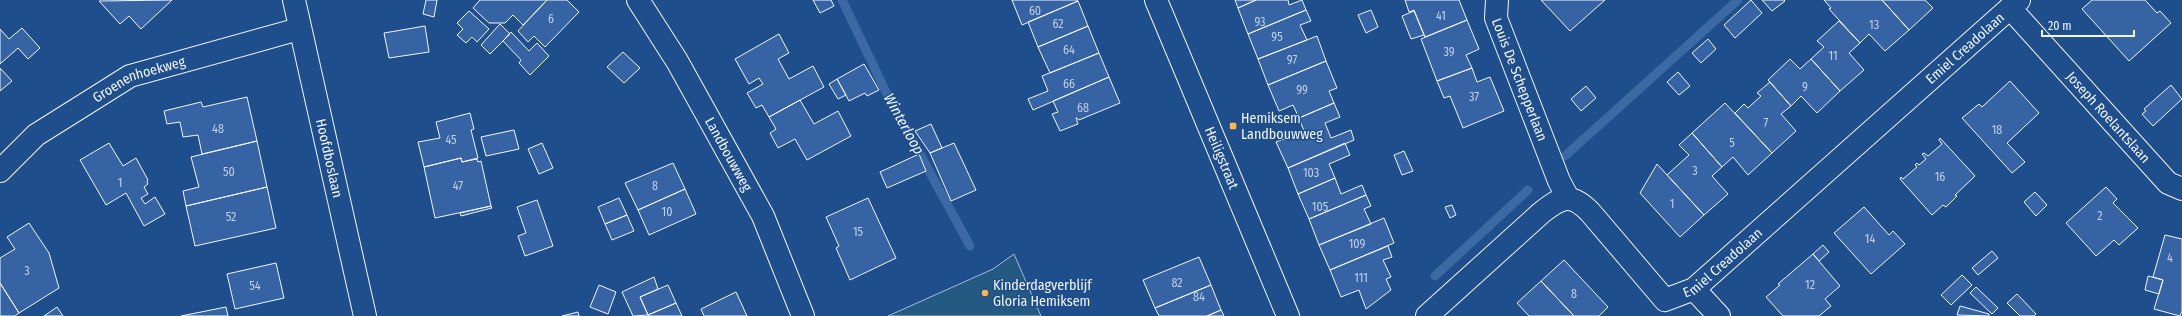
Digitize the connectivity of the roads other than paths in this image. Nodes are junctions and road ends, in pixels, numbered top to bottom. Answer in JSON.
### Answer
{"nodes":[{"id":1,"x":294,"y":0,"type":"edge"},
{"id":2,"x":638,"y":0,"type":"edge"},
{"id":3,"x":1156,"y":0,"type":"edge"},
{"id":4,"x":1497,"y":0,"type":"edge"},
{"id":5,"x":2014,"y":4,"type":"edge"},
{"id":6,"x":299,"y":29,"type":"junction"},
{"id":7,"x":0,"y":171,"type":"edge"},
{"id":8,"x":1564,"y":189,"type":"junction"},
{"id":9,"x":2182,"y":189,"type":"edge"},
{"id":10,"x":1694,"y":289,"type":"junction"},
{"id":11,"x":365,"y":316,"type":"edge"},
{"id":12,"x":803,"y":316,"type":"edge"},
{"id":13,"x":1288,"y":316,"type":"edge"},
{"id":14,"x":1427,"y":316,"type":"edge"},
{"id":15,"x":1719,"y":316,"type":"edge"}],
"edges":[{"from":1,"to":6,"type":"street","name":"Hoofdboslaan"},
{"from":2,"to":12,"type":"street","name":"Landbouwweg"},
{"from":3,"to":13,"type":"street","name":"Heiligstraat"},
{"from":4,"to":8,"type":"street","name":"Louis De Schepperlaan"},
{"from":5,"to":9,"type":"street","name":"Joseph Roelantslaan"},
{"from":5,"to":10,"type":"street","name":"Emiel Creadolaan"},
{"from":6,"to":7,"type":"street","name":"Groenenhoekweg"},
{"from":6,"to":11,"type":"street","name":"Hoofdboslaan"},
{"from":8,"to":10,"type":"street","name":"Emiel Creadolaan"},
{"from":8,"to":14,"type":"street"},
{"from":10,"to":15,"type":"street"}]}
